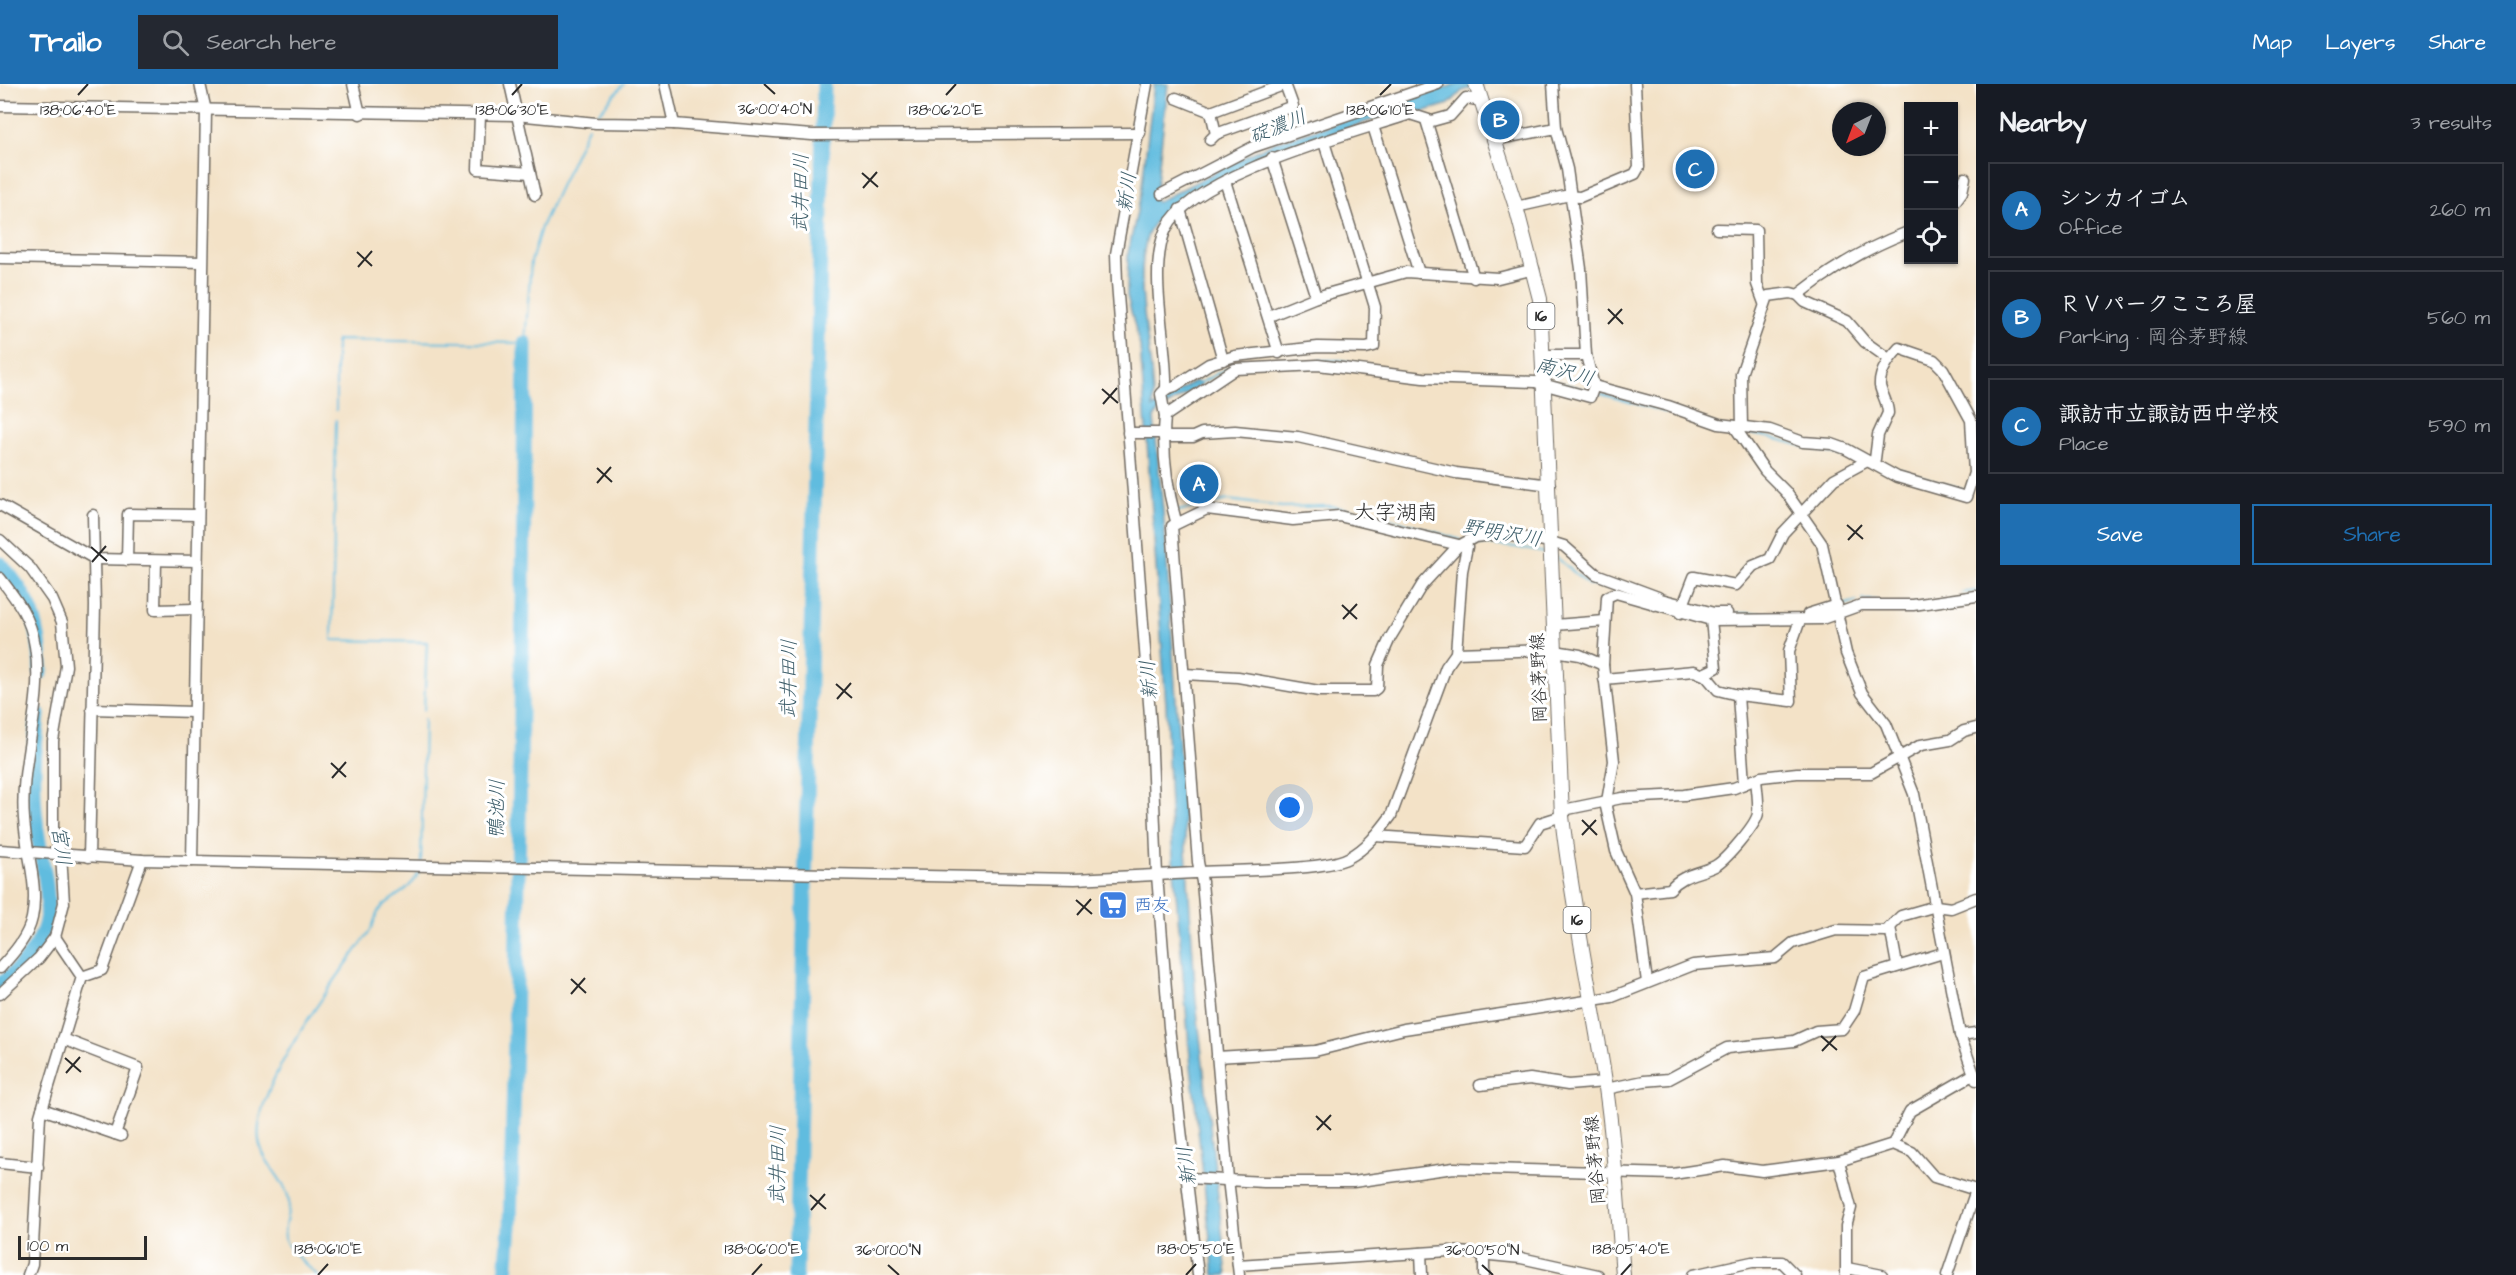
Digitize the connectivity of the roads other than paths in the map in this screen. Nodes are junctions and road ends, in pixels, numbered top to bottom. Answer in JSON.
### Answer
{"nodes":[{"id":1,"x":200,"y":84,"type":"edge"},
{"id":2,"x":353,"y":84,"type":"edge"},
{"id":3,"x":510,"y":84,"type":"edge"},
{"id":4,"x":664,"y":84,"type":"edge"},
{"id":5,"x":1148,"y":84,"type":"edge"},
{"id":6,"x":1285,"y":84,"type":"edge"},
{"id":7,"x":1438,"y":84,"type":"edge"},
{"id":8,"x":1553,"y":84,"type":"edge"},
{"id":9,"x":1635,"y":84,"type":"edge"},
{"id":10,"x":1478,"y":92,"type":"edge"},
{"id":11,"x":1176,"y":98,"type":"dead end"},
{"id":12,"x":0,"y":106,"type":"edge"},
{"id":13,"x":206,"y":111,"type":"junction"},
{"id":14,"x":1211,"y":112,"type":"junction"},
{"id":15,"x":360,"y":114,"type":"junction"},
{"id":16,"x":480,"y":115,"type":"junction"},
{"id":17,"x":516,"y":115,"type":"junction"},
{"id":18,"x":1426,"y":120,"type":"junction"},
{"id":19,"x":674,"y":124,"type":"junction"},
{"id":20,"x":1374,"y":126,"type":"junction"},
{"id":21,"x":1556,"y":128,"type":"junction"},
{"id":22,"x":1140,"y":133,"type":"junction"},
{"id":23,"x":1494,"y":140,"type":"junction"},
{"id":24,"x":1324,"y":142,"type":"junction"},
{"id":25,"x":1272,"y":158,"type":"junction"},
{"id":26,"x":530,"y":173,"type":"junction"},
{"id":27,"x":1965,"y":178,"type":"dead end"},
{"id":28,"x":1225,"y":181,"type":"junction"},
{"id":29,"x":1162,"y":194,"type":"dead end"},
{"id":30,"x":535,"y":195,"type":"dead end"},
{"id":31,"x":1572,"y":196,"type":"junction"},
{"id":32,"x":1958,"y":197,"type":"edge"},
{"id":33,"x":1516,"y":207,"type":"junction"},
{"id":34,"x":1180,"y":209,"type":"junction"},
{"id":35,"x":1717,"y":229,"type":"dead end"},
{"id":36,"x":1904,"y":234,"type":"edge"},
{"id":37,"x":0,"y":258,"type":"edge"},
{"id":38,"x":201,"y":262,"type":"junction"},
{"id":39,"x":1534,"y":269,"type":"junction"},
{"id":40,"x":1419,"y":273,"type":"junction"},
{"id":41,"x":1474,"y":278,"type":"junction"},
{"id":42,"x":1367,"y":282,"type":"junction"},
{"id":43,"x":1798,"y":295,"type":"junction"},
{"id":44,"x":1316,"y":297,"type":"junction"},
{"id":45,"x":1764,"y":303,"type":"junction"},
{"id":46,"x":1269,"y":316,"type":"junction"},
{"id":47,"x":1280,"y":353,"type":"junction"},
{"id":48,"x":1544,"y":355,"type":"junction"},
{"id":49,"x":1586,"y":355,"type":"junction"},
{"id":50,"x":1889,"y":359,"type":"junction"},
{"id":51,"x":1223,"y":360,"type":"junction"},
{"id":52,"x":1545,"y":384,"type":"junction"},
{"id":53,"x":1594,"y":386,"type":"junction"},
{"id":54,"x":1166,"y":389,"type":"junction"},
{"id":55,"x":1165,"y":416,"type":"junction"},
{"id":56,"x":1738,"y":427,"type":"junction"},
{"id":57,"x":1132,"y":433,"type":"junction"},
{"id":58,"x":1161,"y":433,"type":"junction"},
{"id":59,"x":1869,"y":462,"type":"junction"},
{"id":60,"x":1550,"y":485,"type":"junction"},
{"id":61,"x":1971,"y":499,"type":"edge"},
{"id":62,"x":0,"y":505,"type":"edge"},
{"id":63,"x":93,"y":515,"type":"dead end"},
{"id":64,"x":197,"y":515,"type":"junction"},
{"id":65,"x":1802,"y":515,"type":"junction"},
{"id":66,"x":1176,"y":521,"type":"junction"},
{"id":67,"x":0,"y":540,"type":"edge"},
{"id":68,"x":1457,"y":547,"type":"junction"},
{"id":69,"x":1552,"y":552,"type":"junction"},
{"id":70,"x":95,"y":559,"type":"junction"},
{"id":71,"x":127,"y":560,"type":"junction"},
{"id":72,"x":156,"y":561,"type":"junction"},
{"id":73,"x":197,"y":561,"type":"junction"},
{"id":74,"x":0,"y":578,"type":"edge"},
{"id":75,"x":1976,"y":596,"type":"edge"},
{"id":76,"x":1655,"y":602,"type":"junction"},
{"id":77,"x":1682,"y":608,"type":"junction"},
{"id":78,"x":196,"y":609,"type":"junction"},
{"id":79,"x":1837,"y":610,"type":"junction"},
{"id":80,"x":1711,"y":620,"type":"junction"},
{"id":81,"x":1800,"y":620,"type":"junction"},
{"id":82,"x":1605,"y":621,"type":"junction"},
{"id":83,"x":1555,"y":625,"type":"junction"},
{"id":84,"x":1556,"y":652,"type":"junction"},
{"id":85,"x":1456,"y":653,"type":"junction"},
{"id":86,"x":1603,"y":665,"type":"junction"},
{"id":87,"x":1184,"y":674,"type":"junction"},
{"id":88,"x":1703,"y":674,"type":"junction"},
{"id":89,"x":1604,"y":679,"type":"junction"},
{"id":90,"x":1738,"y":695,"type":"junction"},
{"id":91,"x":92,"y":709,"type":"junction"},
{"id":92,"x":193,"y":712,"type":"junction"},
{"id":93,"x":1976,"y":728,"type":"edge"},
{"id":94,"x":1899,"y":755,"type":"junction"},
{"id":95,"x":1756,"y":780,"type":"junction"},
{"id":96,"x":1743,"y":784,"type":"junction"},
{"id":97,"x":1608,"y":801,"type":"junction"},
{"id":98,"x":1562,"y":816,"type":"junction"},
{"id":99,"x":1375,"y":836,"type":"junction"},
{"id":100,"x":0,"y":850,"type":"edge"},
{"id":101,"x":30,"y":852,"type":"junction"},
{"id":102,"x":61,"y":854,"type":"junction"},
{"id":103,"x":89,"y":857,"type":"junction"},
{"id":104,"x":142,"y":860,"type":"junction"},
{"id":105,"x":192,"y":861,"type":"junction"},
{"id":106,"x":1198,"y":872,"type":"junction"},
{"id":107,"x":1162,"y":874,"type":"junction"},
{"id":108,"x":1635,"y":893,"type":"junction"},
{"id":109,"x":1976,"y":898,"type":"edge"},
{"id":110,"x":1936,"y":906,"type":"junction"},
{"id":111,"x":1890,"y":927,"type":"junction"},
{"id":112,"x":55,"y":937,"type":"junction"},
{"id":113,"x":1943,"y":953,"type":"junction"},
{"id":114,"x":1898,"y":965,"type":"junction"},
{"id":115,"x":0,"y":968,"type":"edge"},
{"id":116,"x":82,"y":977,"type":"junction"},
{"id":117,"x":1647,"y":982,"type":"junction"},
{"id":118,"x":0,"y":994,"type":"edge"},
{"id":119,"x":1591,"y":1000,"type":"junction"},
{"id":120,"x":1976,"y":1034,"type":"edge"},
{"id":121,"x":1960,"y":1035,"type":"junction"},
{"id":122,"x":63,"y":1039,"type":"junction"},
{"id":123,"x":1217,"y":1057,"type":"junction"},
{"id":124,"x":1975,"y":1077,"type":"edge"},
{"id":125,"x":1480,"y":1085,"type":"dead end"},
{"id":126,"x":1606,"y":1086,"type":"junction"},
{"id":127,"x":42,"y":1109,"type":"junction"},
{"id":128,"x":1893,"y":1144,"type":"junction"},
{"id":129,"x":1839,"y":1161,"type":"junction"},
{"id":130,"x":0,"y":1163,"type":"edge"},
{"id":131,"x":38,"y":1167,"type":"junction"},
{"id":132,"x":1614,"y":1171,"type":"junction"},
{"id":133,"x":1192,"y":1178,"type":"junction"},
{"id":134,"x":1226,"y":1179,"type":"junction"},
{"id":135,"x":1976,"y":1190,"type":"edge"},
{"id":136,"x":1972,"y":1214,"type":"edge"},
{"id":137,"x":1421,"y":1253,"type":"junction"},
{"id":138,"x":1484,"y":1255,"type":"junction"},
{"id":139,"x":1238,"y":1270,"type":"edge"},
{"id":140,"x":1565,"y":1272,"type":"edge"},
{"id":141,"x":1846,"y":1272,"type":"edge"},
{"id":142,"x":28,"y":1275,"type":"edge"},
{"id":143,"x":1198,"y":1275,"type":"edge"},
{"id":144,"x":1422,"y":1275,"type":"edge"},
{"id":145,"x":1484,"y":1275,"type":"edge"},
{"id":146,"x":1598,"y":1275,"type":"edge"},
{"id":147,"x":1623,"y":1275,"type":"edge"},
{"id":148,"x":1692,"y":1275,"type":"edge"},
{"id":149,"x":1795,"y":1275,"type":"edge"},
{"id":150,"x":1882,"y":1275,"type":"edge"},
{"id":151,"x":1947,"y":1275,"type":"edge"}],
"edges":[{"from":1,"to":13,"type":"street"},
{"from":2,"to":15,"type":"street"},
{"from":3,"to":17,"type":"street"},
{"from":4,"to":19,"type":"street"},
{"from":5,"to":22,"type":"street"},
{"from":6,"to":14,"type":"street"},
{"from":6,"to":14,"type":"street"},
{"from":7,"to":29,"type":"street"},
{"from":8,"to":21,"type":"street"},
{"from":9,"to":31,"type":"street"},
{"from":10,"to":18,"type":"street"},
{"from":10,"to":23,"type":"main road","name":"岡谷茅野線","number":"16"},
{"from":11,"to":14,"type":"street"},
{"from":12,"to":13,"type":"street"},
{"from":13,"to":15,"type":"street"},
{"from":13,"to":38,"type":"street"},
{"from":15,"to":16,"type":"street"},
{"from":16,"to":17,"type":"street"},
{"from":16,"to":26,"type":"street"},
{"from":17,"to":19,"type":"street"},
{"from":17,"to":26,"type":"street"},
{"from":18,"to":20,"type":"street"},
{"from":18,"to":41,"type":"street"},
{"from":19,"to":22,"type":"street"},
{"from":20,"to":24,"type":"street"},
{"from":20,"to":40,"type":"street"},
{"from":21,"to":23,"type":"street"},
{"from":21,"to":31,"type":"street"},
{"from":22,"to":57,"type":"street"},
{"from":23,"to":33,"type":"main road","name":"岡谷茅野線","number":"16"},
{"from":24,"to":25,"type":"street"},
{"from":24,"to":42,"type":"street"},
{"from":25,"to":28,"type":"street"},
{"from":25,"to":44,"type":"street"},
{"from":26,"to":30,"type":"street"},
{"from":27,"to":32,"type":"street"},
{"from":28,"to":34,"type":"street"},
{"from":28,"to":46,"type":"street"},
{"from":31,"to":33,"type":"street"},
{"from":31,"to":49,"type":"street"},
{"from":33,"to":39,"type":"main road","name":"岡谷茅野線","number":"16"},
{"from":34,"to":51,"type":"street"},
{"from":34,"to":54,"type":"street"},
{"from":35,"to":45,"type":"street"},
{"from":36,"to":43,"type":"street"},
{"from":37,"to":38,"type":"street"},
{"from":38,"to":64,"type":"street"},
{"from":39,"to":41,"type":"street"},
{"from":39,"to":48,"type":"main road","name":"岡谷茅野線","number":"16"},
{"from":40,"to":41,"type":"street"},
{"from":40,"to":42,"type":"street"},
{"from":42,"to":44,"type":"street"},
{"from":42,"to":47,"type":"street"},
{"from":43,"to":45,"type":"street"},
{"from":43,"to":50,"type":"street"},
{"from":44,"to":46,"type":"street"},
{"from":45,"to":56,"type":"street"},
{"from":46,"to":47,"type":"street"},
{"from":47,"to":51,"type":"street"},
{"from":48,"to":49,"type":"street"},
{"from":48,"to":52,"type":"main road","name":"岡谷茅野線","number":"16"},
{"from":49,"to":53,"type":"street"},
{"from":50,"to":59,"type":"street"},
{"from":50,"to":61,"type":"street"},
{"from":51,"to":54,"type":"street"},
{"from":52,"to":53,"type":"street"},
{"from":52,"to":55,"type":"street"},
{"from":52,"to":60,"type":"main road","name":"岡谷茅野線","number":"16"},
{"from":53,"to":56,"type":"street"},
{"from":54,"to":55,"type":"street"},
{"from":55,"to":58,"type":"street"},
{"from":56,"to":59,"type":"street"},
{"from":56,"to":65,"type":"street"},
{"from":57,"to":58,"type":"street"},
{"from":57,"to":107,"type":"street"},
{"from":58,"to":60,"type":"street"},
{"from":58,"to":66,"type":"street"},
{"from":59,"to":61,"type":"street"},
{"from":59,"to":65,"type":"street"},
{"from":60,"to":69,"type":"main road","name":"岡谷茅野線","number":"16"},
{"from":62,"to":70,"type":"street"},
{"from":63,"to":70,"type":"street"},
{"from":64,"to":71,"type":"street"},
{"from":64,"to":73,"type":"street"},
{"from":65,"to":77,"type":"street"},
{"from":65,"to":79,"type":"street"},
{"from":66,"to":68,"type":"street"},
{"from":66,"to":87,"type":"street"},
{"from":67,"to":102,"type":"street"},
{"from":68,"to":69,"type":"street"},
{"from":68,"to":85,"type":"street"},
{"from":68,"to":87,"type":"street"},
{"from":69,"to":76,"type":"street"},
{"from":69,"to":83,"type":"main road","name":"岡谷茅野線","number":"16"},
{"from":70,"to":71,"type":"street"},
{"from":70,"to":91,"type":"street"},
{"from":71,"to":72,"type":"street"},
{"from":72,"to":73,"type":"street"},
{"from":72,"to":78,"type":"street"},
{"from":73,"to":78,"type":"street"},
{"from":74,"to":101,"type":"street"},
{"from":75,"to":79,"type":"street"},
{"from":76,"to":77,"type":"street"},
{"from":76,"to":82,"type":"street"},
{"from":77,"to":79,"type":"street"},
{"from":77,"to":80,"type":"street"},
{"from":78,"to":92,"type":"street"},
{"from":79,"to":81,"type":"street"},
{"from":79,"to":94,"type":"street"},
{"from":80,"to":81,"type":"street"},
{"from":80,"to":88,"type":"street"},
{"from":81,"to":90,"type":"street"},
{"from":82,"to":83,"type":"street"},
{"from":82,"to":86,"type":"street"},
{"from":83,"to":84,"type":"main road","name":"岡谷茅野線","number":"16"},
{"from":84,"to":85,"type":"street"},
{"from":84,"to":86,"type":"street"},
{"from":84,"to":98,"type":"main road","name":"岡谷茅野線","number":"16"},
{"from":85,"to":99,"type":"street"},
{"from":86,"to":89,"type":"street"},
{"from":87,"to":106,"type":"street"},
{"from":88,"to":89,"type":"street"},
{"from":88,"to":90,"type":"street"},
{"from":89,"to":97,"type":"street"},
{"from":90,"to":96,"type":"street"},
{"from":91,"to":92,"type":"street"},
{"from":91,"to":103,"type":"street"},
{"from":92,"to":105,"type":"street"},
{"from":93,"to":94,"type":"street"},
{"from":94,"to":95,"type":"street"},
{"from":94,"to":110,"type":"street"},
{"from":95,"to":96,"type":"street"},
{"from":95,"to":108,"type":"street"},
{"from":96,"to":97,"type":"street"},
{"from":97,"to":98,"type":"street"},
{"from":97,"to":108,"type":"street"},
{"from":98,"to":99,"type":"street"},
{"from":98,"to":119,"type":"main road","name":"岡谷茅野線","number":"16"},
{"from":99,"to":106,"type":"street"},
{"from":100,"to":101,"type":"street"},
{"from":101,"to":102,"type":"street"},
{"from":101,"to":115,"type":"street"},
{"from":102,"to":103,"type":"street"},
{"from":102,"to":112,"type":"street"},
{"from":103,"to":104,"type":"street"},
{"from":104,"to":105,"type":"street"},
{"from":104,"to":116,"type":"street"},
{"from":105,"to":107,"type":"street"},
{"from":106,"to":107,"type":"street"},
{"from":106,"to":123,"type":"street"},
{"from":107,"to":133,"type":"street"},
{"from":108,"to":117,"type":"street"},
{"from":109,"to":110,"type":"street"},
{"from":110,"to":111,"type":"street"},
{"from":110,"to":113,"type":"street"},
{"from":111,"to":114,"type":"street"},
{"from":111,"to":117,"type":"street"},
{"from":112,"to":116,"type":"street"},
{"from":112,"to":118,"type":"street"},
{"from":113,"to":114,"type":"street"},
{"from":113,"to":121,"type":"street"},
{"from":114,"to":126,"type":"street"},
{"from":116,"to":122,"type":"street"},
{"from":117,"to":119,"type":"street"},
{"from":119,"to":123,"type":"street"},
{"from":119,"to":126,"type":"main road","name":"岡谷茅野線","number":"16"},
{"from":120,"to":121,"type":"street"},
{"from":121,"to":124,"type":"street"},
{"from":122,"to":127,"type":"street"},
{"from":122,"to":127,"type":"street"},
{"from":123,"to":134,"type":"street"},
{"from":124,"to":128,"type":"street"},
{"from":125,"to":126,"type":"street"},
{"from":126,"to":132,"type":"main road","name":"岡谷茅野線","number":"16"},
{"from":127,"to":131,"type":"street"},
{"from":128,"to":129,"type":"street"},
{"from":128,"to":135,"type":"street"},
{"from":129,"to":132,"type":"street"},
{"from":129,"to":141,"type":"street"},
{"from":130,"to":131,"type":"street"},
{"from":131,"to":142,"type":"street"},
{"from":132,"to":134,"type":"street"},
{"from":132,"to":147,"type":"main road","name":"岡谷茅野線","number":"16"},
{"from":133,"to":134,"type":"street"},
{"from":133,"to":143,"type":"street"},
{"from":134,"to":139,"type":"street"},
{"from":135,"to":136,"type":"street"},
{"from":136,"to":151,"type":"street"},
{"from":137,"to":138,"type":"street"},
{"from":137,"to":139,"type":"street"},
{"from":137,"to":144,"type":"street"},
{"from":138,"to":140,"type":"street"},
{"from":138,"to":145,"type":"street"},
{"from":140,"to":146,"type":"street"},
{"from":141,"to":150,"type":"street"},
{"from":148,"to":149,"type":"street"}]}
